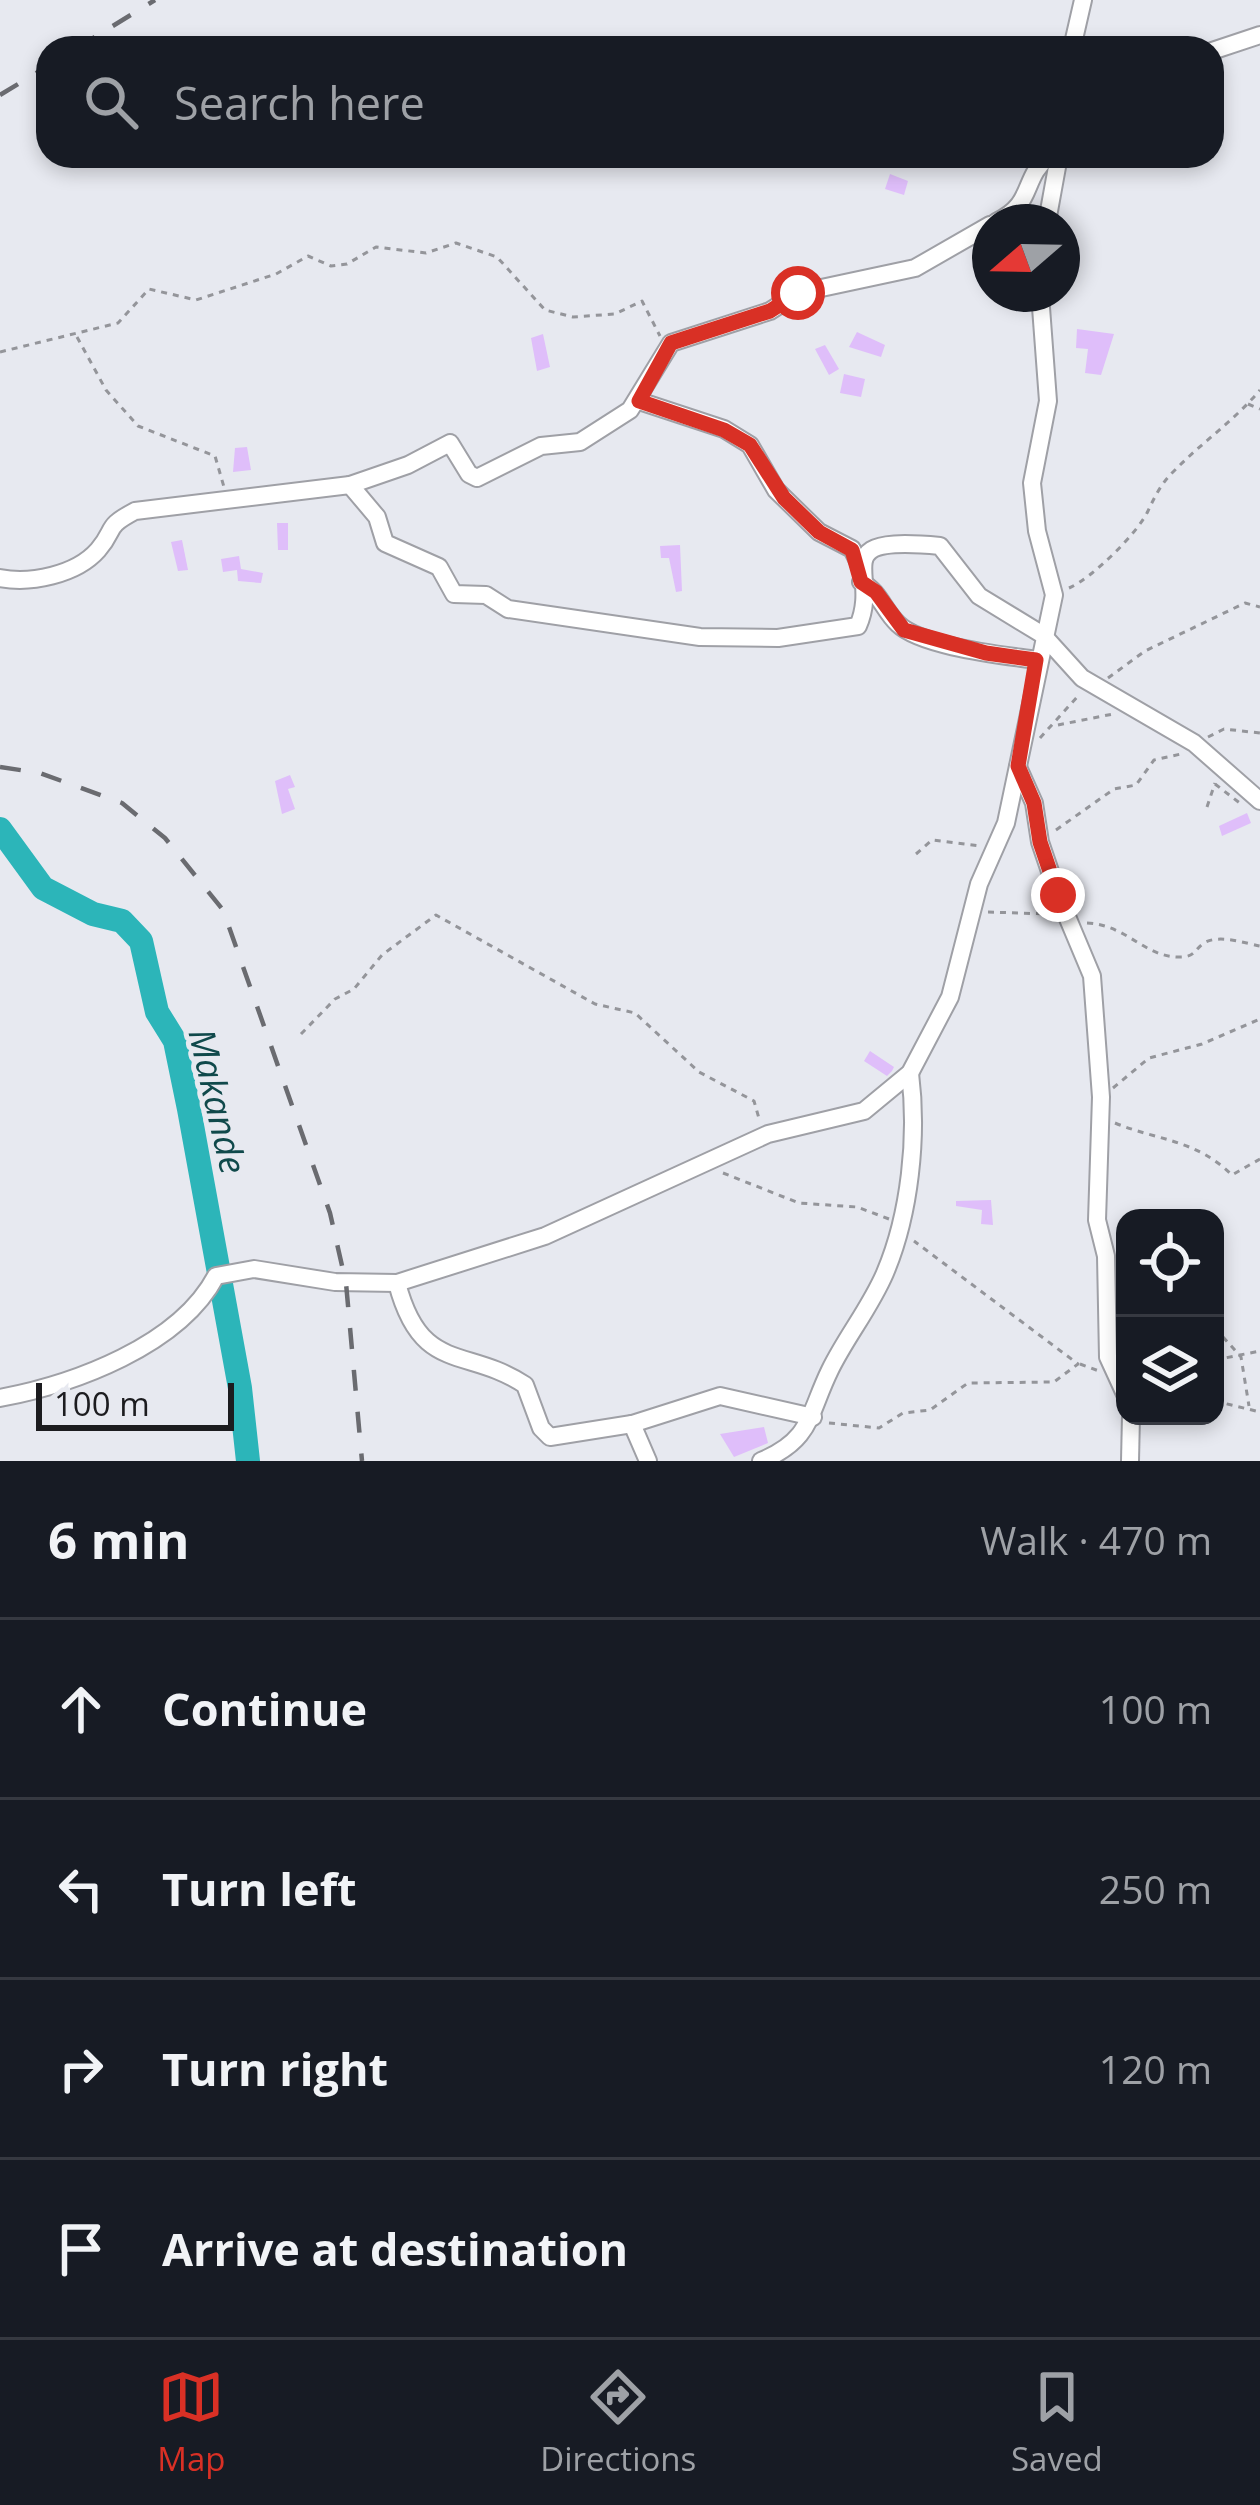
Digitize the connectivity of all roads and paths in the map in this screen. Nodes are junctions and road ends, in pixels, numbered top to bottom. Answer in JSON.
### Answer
{"nodes":[{"id":1,"x":1083,"y":0,"type":"edge"},
{"id":2,"x":1260,"y":34,"type":"edge"},
{"id":3,"x":1075,"y":36,"type":"edge"},
{"id":4,"x":1224,"y":47,"type":"edge"},
{"id":5,"x":1038,"y":168,"type":"edge"},
{"id":6,"x":1057,"y":168,"type":"edge"},
{"id":7,"x":1022,"y":204,"type":"edge"},
{"id":8,"x":1050,"y":204,"type":"edge"},
{"id":9,"x":972,"y":236,"type":"edge"},
{"id":10,"x":1042,"y":312,"type":"edge"},
{"id":11,"x":76,"y":335,"type":"junction"},
{"id":12,"x":671,"y":343,"type":"junction"},
{"id":13,"x":0,"y":352,"type":"edge"},
{"id":14,"x":1260,"y":390,"type":"edge"},
{"id":15,"x":639,"y":401,"type":"junction"},
{"id":16,"x":1246,"y":404,"type":"junction"},
{"id":17,"x":1260,"y":409,"type":"edge"},
{"id":18,"x":350,"y":485,"type":"junction"},
{"id":19,"x":228,"y":500,"type":"junction"},
{"id":20,"x":860,"y":573,"type":"junction"},
{"id":21,"x":0,"y":578,"type":"edge"},
{"id":22,"x":1054,"y":595,"type":"junction"},
{"id":23,"x":1260,"y":607,"type":"edge"},
{"id":24,"x":1043,"y":634,"type":"junction"},
{"id":25,"x":1036,"y":660,"type":"junction"},
{"id":26,"x":1096,"y":686,"type":"junction"},
{"id":27,"x":1131,"y":704,"type":"junction"},
{"id":28,"x":1056,"y":725,"type":"junction"},
{"id":29,"x":1260,"y":733,"type":"edge"},
{"id":30,"x":1036,"y":741,"type":"dead end"},
{"id":31,"x":1200,"y":748,"type":"junction"},
{"id":32,"x":1220,"y":763,"type":"junction"},
{"id":33,"x":1018,"y":766,"type":"junction"},
{"id":34,"x":1260,"y":801,"type":"edge"},
{"id":35,"x":1207,"y":808,"type":"dead end"},
{"id":36,"x":1040,"y":842,"type":"junction"},
{"id":37,"x":974,"y":912,"type":"junction"},
{"id":38,"x":1070,"y":922,"type":"junction"},
{"id":39,"x":1260,"y":946,"type":"edge"},
{"id":40,"x":1260,"y":1019,"type":"edge"},
{"id":41,"x":301,"y":1034,"type":"dead end"},
{"id":42,"x":910,"y":1072,"type":"junction"},
{"id":43,"x":1101,"y":1097,"type":"junction"},
{"id":44,"x":1102,"y":1121,"type":"junction"},
{"id":45,"x":768,"y":1134,"type":"junction"},
{"id":46,"x":1260,"y":1159,"type":"edge"},
{"id":47,"x":707,"y":1160,"type":"junction"},
{"id":48,"x":901,"y":1224,"type":"junction"},
{"id":49,"x":397,"y":1283,"type":"junction"},
{"id":50,"x":1224,"y":1338,"type":"edge"},
{"id":51,"x":1260,"y":1351,"type":"edge"},
{"id":52,"x":1241,"y":1358,"type":"junction"},
{"id":53,"x":1224,"y":1359,"type":"edge"},
{"id":54,"x":1078,"y":1364,"type":"junction"},
{"id":55,"x":1113,"y":1373,"type":"junction"},
{"id":56,"x":1116,"y":1378,"type":"edge"},
{"id":57,"x":0,"y":1398,"type":"edge"},
{"id":58,"x":1224,"y":1402,"type":"edge"},
{"id":59,"x":1249,"y":1406,"type":"junction"},
{"id":60,"x":1260,"y":1412,"type":"edge"},
{"id":61,"x":813,"y":1417,"type":"junction"},
{"id":62,"x":632,"y":1424,"type":"junction"},
{"id":63,"x":1132,"y":1425,"type":"edge"},
{"id":64,"x":648,"y":1461,"type":"edge"},
{"id":65,"x":761,"y":1461,"type":"edge"},
{"id":66,"x":1130,"y":1461,"type":"edge"}],
"edges":[{"from":1,"to":3,"type":"street"},
{"from":2,"to":4,"type":"street"},
{"from":5,"to":7,"type":"street"},
{"from":6,"to":8,"type":"street"},
{"from":9,"to":12,"type":"street"},
{"from":10,"to":22,"type":"street"},
{"from":11,"to":12,"type":"path"},
{"from":11,"to":13,"type":"path"},
{"from":11,"to":19,"type":"path"},
{"from":12,"to":15,"type":"street"},
{"from":14,"to":16,"type":"path"},
{"from":15,"to":18,"type":"street"},
{"from":15,"to":20,"type":"street"},
{"from":16,"to":17,"type":"path"},
{"from":16,"to":22,"type":"path"},
{"from":18,"to":19,"type":"street"},
{"from":18,"to":20,"type":"street"},
{"from":19,"to":21,"type":"street"},
{"from":20,"to":24,"type":"street"},
{"from":20,"to":25,"type":"street"},
{"from":22,"to":24,"type":"street"},
{"from":23,"to":26,"type":"path"},
{"from":24,"to":25,"type":"street"},
{"from":24,"to":26,"type":"street"},
{"from":25,"to":33,"type":"street"},
{"from":26,"to":27,"type":"street"},
{"from":26,"to":28,"type":"path"},
{"from":27,"to":28,"type":"path"},
{"from":27,"to":31,"type":"street"},
{"from":28,"to":30,"type":"path"},
{"from":29,"to":31,"type":"path"},
{"from":31,"to":32,"type":"street"},
{"from":31,"to":36,"type":"path"},
{"from":32,"to":34,"type":"street"},
{"from":32,"to":35,"type":"path"},
{"from":33,"to":36,"type":"street"},
{"from":33,"to":37,"type":"street"},
{"from":36,"to":38,"type":"street"},
{"from":37,"to":38,"type":"path"},
{"from":37,"to":42,"type":"street"},
{"from":38,"to":39,"type":"path"},
{"from":38,"to":43,"type":"street"},
{"from":40,"to":43,"type":"path"},
{"from":41,"to":45,"type":"path"},
{"from":42,"to":45,"type":"street"},
{"from":42,"to":48,"type":"street"},
{"from":43,"to":44,"type":"street"},
{"from":44,"to":46,"type":"path"},
{"from":44,"to":55,"type":"street"},
{"from":45,"to":47,"type":"street"},
{"from":47,"to":48,"type":"path"},
{"from":47,"to":49,"type":"street"},
{"from":48,"to":54,"type":"path"},
{"from":48,"to":61,"type":"street"},
{"from":49,"to":57,"type":"street"},
{"from":49,"to":62,"type":"street"},
{"from":50,"to":52,"type":"path"},
{"from":51,"to":52,"type":"path"},
{"from":52,"to":53,"type":"path"},
{"from":52,"to":59,"type":"path"},
{"from":54,"to":55,"type":"path"},
{"from":54,"to":61,"type":"path"},
{"from":55,"to":56,"type":"street"},
{"from":58,"to":59,"type":"path"},
{"from":59,"to":60,"type":"path"},
{"from":61,"to":62,"type":"street"},
{"from":61,"to":65,"type":"street"},
{"from":62,"to":64,"type":"street"},
{"from":63,"to":66,"type":"street"}]}
